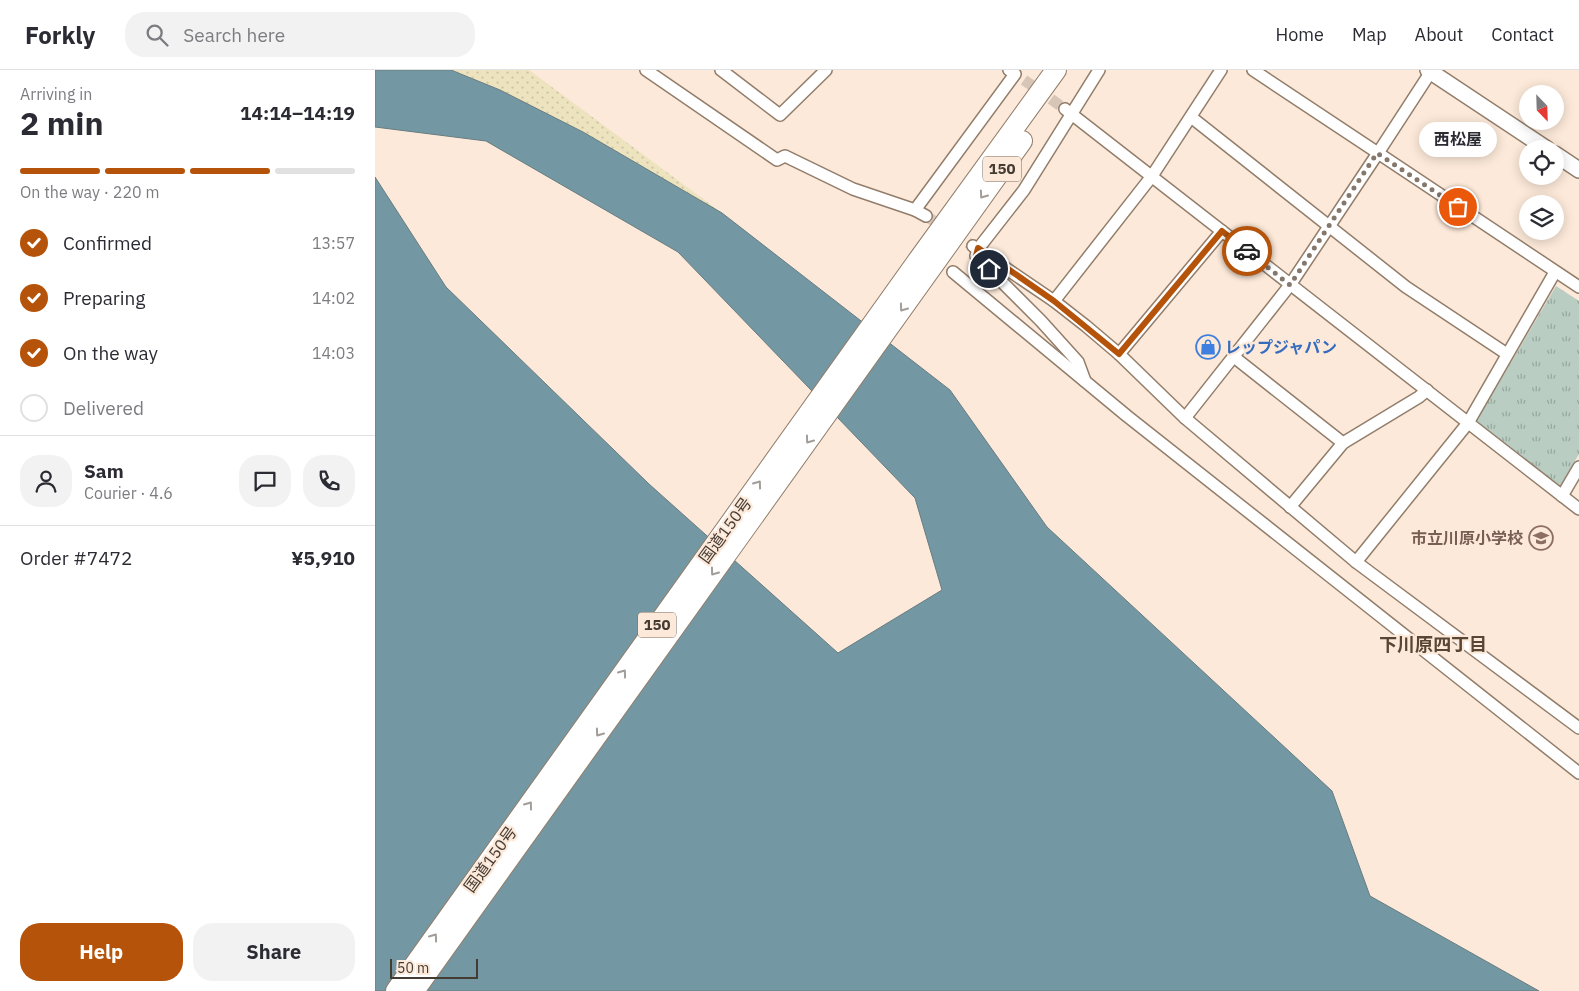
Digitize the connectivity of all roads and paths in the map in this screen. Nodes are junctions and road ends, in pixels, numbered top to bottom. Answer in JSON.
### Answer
{"nodes":[{"id":1,"x":646,"y":70,"type":"edge"},
{"id":2,"x":721,"y":70,"type":"edge"},
{"id":3,"x":826,"y":70,"type":"edge"},
{"id":4,"x":1056,"y":70,"type":"edge"},
{"id":5,"x":1072,"y":70,"type":"edge"},
{"id":6,"x":1099,"y":70,"type":"edge"},
{"id":7,"x":1221,"y":70,"type":"edge"},
{"id":8,"x":1253,"y":70,"type":"edge"},
{"id":9,"x":1431,"y":71,"type":"edge"},
{"id":10,"x":1014,"y":73,"type":"edge"},
{"id":11,"x":1068,"y":111,"type":"junction"},
{"id":12,"x":1191,"y":117,"type":"junction"},
{"id":13,"x":1534,"y":140,"type":"edge"},
{"id":14,"x":1377,"y":153,"type":"junction"},
{"id":15,"x":1564,"y":160,"type":"edge"},
{"id":16,"x":1579,"y":170,"type":"edge"},
{"id":17,"x":1152,"y":176,"type":"junction"},
{"id":18,"x":915,"y":210,"type":"junction"},
{"id":19,"x":926,"y":216,"type":"tunnel mouth"},
{"id":20,"x":1329,"y":227,"type":"junction"},
{"id":21,"x":1222,"y":231,"type":"junction"},
{"id":22,"x":976,"y":247,"type":"junction"},
{"id":23,"x":925,"y":264,"type":"junction"},
{"id":24,"x":953,"y":272,"type":"dead end"},
{"id":25,"x":1555,"y":272,"type":"junction"},
{"id":26,"x":1290,"y":285,"type":"junction"},
{"id":27,"x":1579,"y":287,"type":"edge"},
{"id":28,"x":1054,"y":301,"type":"junction"},
{"id":29,"x":1119,"y":354,"type":"junction"},
{"id":30,"x":1507,"y":354,"type":"junction"},
{"id":31,"x":1234,"y":357,"type":"junction"},
{"id":32,"x":1086,"y":382,"type":"junction"},
{"id":33,"x":1427,"y":390,"type":"junction"},
{"id":34,"x":1185,"y":418,"type":"junction"},
{"id":35,"x":1468,"y":423,"type":"junction"},
{"id":36,"x":1343,"y":444,"type":"junction"},
{"id":37,"x":1579,"y":467,"type":"edge"},
{"id":38,"x":1562,"y":496,"type":"junction"},
{"id":39,"x":1290,"y":507,"type":"junction"},
{"id":40,"x":1579,"y":509,"type":"edge"},
{"id":41,"x":1356,"y":562,"type":"junction"},
{"id":42,"x":1579,"y":728,"type":"edge"},
{"id":43,"x":1579,"y":773,"type":"edge"},
{"id":44,"x":395,"y":991,"type":"edge"},
{"id":45,"x":414,"y":991,"type":"edge"}],
"edges":[{"from":1,"to":18,"type":"street"},
{"from":2,"to":3,"type":"street"},
{"from":4,"to":23,"type":"highway","name":"国道150号","number":"150"},
{"from":5,"to":23,"type":"highway","name":"国道150号","number":"150","one_way":true},
{"from":6,"to":11,"type":"street"},
{"from":7,"to":12,"type":"street"},
{"from":8,"to":14,"type":"street"},
{"from":9,"to":13,"type":"street"},
{"from":9,"to":14,"type":"street"},
{"from":10,"to":18,"type":"street"},
{"from":11,"to":17,"type":"street"},
{"from":11,"to":22,"type":"street"},
{"from":12,"to":17,"type":"street"},
{"from":12,"to":20,"type":"street"},
{"from":14,"to":20,"type":"street"},
{"from":14,"to":25,"type":"street"},
{"from":15,"to":16,"type":"street"},
{"from":17,"to":21,"type":"street"},
{"from":17,"to":28,"type":"street"},
{"from":18,"to":19,"type":"street"},
{"from":20,"to":26,"type":"street"},
{"from":20,"to":30,"type":"street"},
{"from":21,"to":26,"type":"street"},
{"from":21,"to":29,"type":"street"},
{"from":22,"to":28,"type":"street"},
{"from":22,"to":32,"type":"street"},
{"from":44,"to":23,"type":"highway","name":"国道150号","number":"150","one_way":true},
{"from":23,"to":45,"type":"highway","name":"国道150号","number":"150","one_way":true},
{"from":24,"to":32,"type":"street"},
{"from":25,"to":27,"type":"street"},
{"from":25,"to":30,"type":"street"},
{"from":26,"to":31,"type":"street"},
{"from":26,"to":33,"type":"street"},
{"from":28,"to":29,"type":"street"},
{"from":29,"to":34,"type":"street"},
{"from":30,"to":35,"type":"street"},
{"from":31,"to":34,"type":"street"},
{"from":31,"to":36,"type":"street"},
{"from":32,"to":43,"type":"street"},
{"from":33,"to":35,"type":"street"},
{"from":33,"to":36,"type":"street"},
{"from":34,"to":39,"type":"street"},
{"from":35,"to":38,"type":"street"},
{"from":35,"to":41,"type":"street"},
{"from":36,"to":39,"type":"street"},
{"from":37,"to":38,"type":"street"},
{"from":38,"to":40,"type":"street"},
{"from":39,"to":41,"type":"street"},
{"from":41,"to":42,"type":"street"}]}
